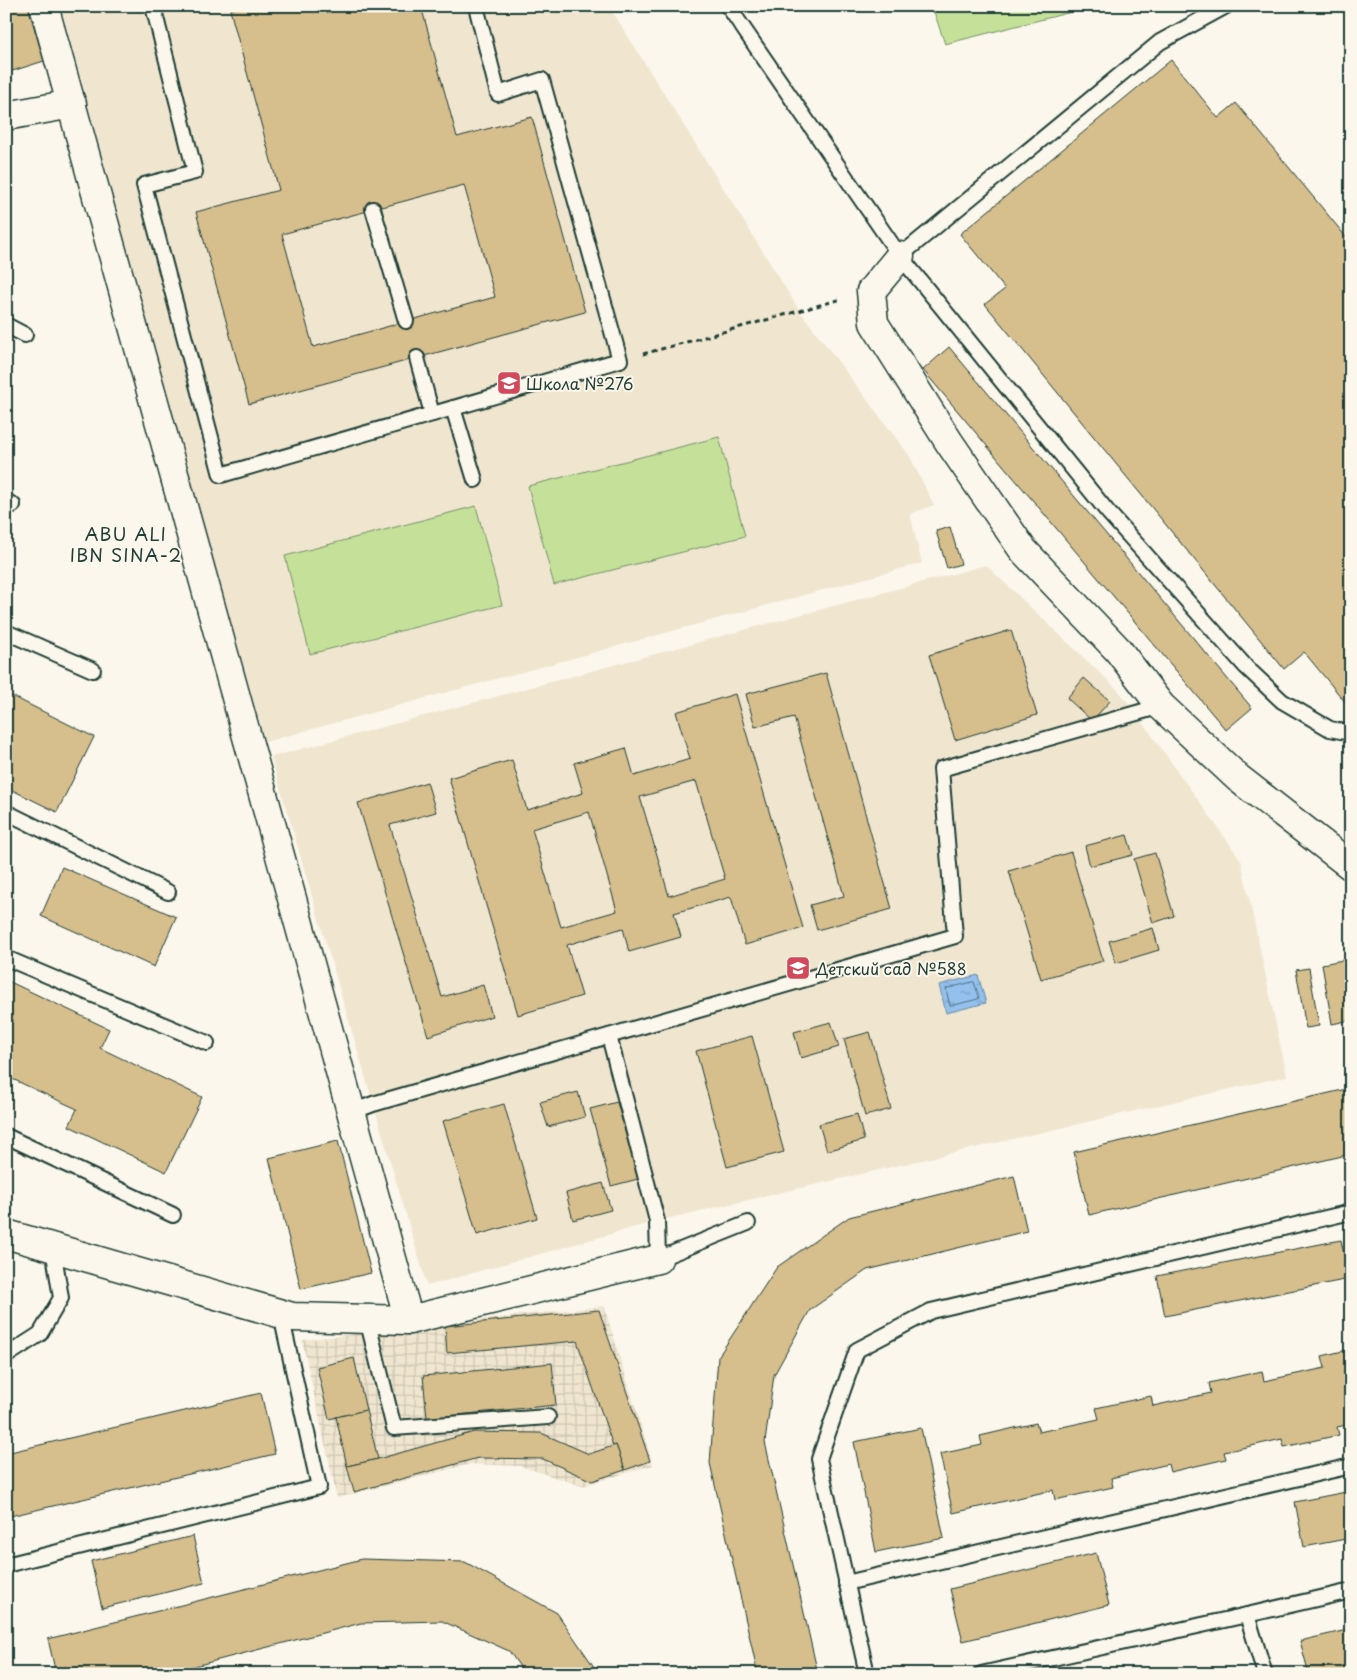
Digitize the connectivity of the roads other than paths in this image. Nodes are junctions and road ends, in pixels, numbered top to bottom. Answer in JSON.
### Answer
{"nodes":[{"id":1,"x":44,"y":6,"type":"edge"},
{"id":2,"x":153,"y":6,"type":"edge"},
{"id":3,"x":476,"y":6,"type":"edge"},
{"id":4,"x":728,"y":6,"type":"edge"},
{"id":5,"x":1226,"y":6,"type":"edge"},
{"id":6,"x":72,"y":104,"type":"junction"},
{"id":7,"x":6,"y":116,"type":"edge"},
{"id":8,"x":373,"y":209,"type":"dead end"},
{"id":9,"x":900,"y":256,"type":"junction"},
{"id":10,"x":406,"y":321,"type":"dead end"},
{"id":11,"x":6,"y":325,"type":"edge"},
{"id":12,"x":25,"y":335,"type":"dead end"},
{"id":13,"x":417,"y":358,"type":"dead end"},
{"id":14,"x":453,"y":408,"type":"junction"},
{"id":15,"x":432,"y":414,"type":"junction"},
{"id":16,"x":475,"y":480,"type":"dead end"},
{"id":17,"x":6,"y":632,"type":"edge"},
{"id":18,"x":93,"y":670,"type":"dead end"},
{"id":19,"x":1161,"y":706,"type":"junction"},
{"id":20,"x":1351,"y":733,"type":"edge"},
{"id":21,"x":6,"y":812,"type":"edge"},
{"id":22,"x":1351,"y":866,"type":"edge"},
{"id":23,"x":168,"y":892,"type":"dead end"},
{"id":24,"x":6,"y":958,"type":"edge"},
{"id":25,"x":609,"y":1036,"type":"junction"},
{"id":26,"x":207,"y":1043,"type":"dead end"},
{"id":27,"x":352,"y":1112,"type":"junction"},
{"id":28,"x":6,"y":1136,"type":"edge"},
{"id":29,"x":1351,"y":1212,"type":"edge"},
{"id":30,"x":173,"y":1216,"type":"dead end"},
{"id":31,"x":748,"y":1223,"type":"dead end"},
{"id":32,"x":6,"y":1234,"type":"edge"},
{"id":33,"x":53,"y":1248,"type":"junction"},
{"id":34,"x":658,"y":1259,"type":"junction"},
{"id":35,"x":281,"y":1315,"type":"junction"},
{"id":36,"x":367,"y":1319,"type":"junction"},
{"id":37,"x":409,"y":1320,"type":"junction"},
{"id":38,"x":6,"y":1356,"type":"edge"},
{"id":39,"x":548,"y":1417,"type":"dead end"},
{"id":40,"x":1351,"y":1466,"type":"edge"},
{"id":41,"x":6,"y":1565,"type":"edge"},
{"id":42,"x":846,"y":1583,"type":"junction"},
{"id":43,"x":1351,"y":1591,"type":"edge"},
{"id":44,"x":1247,"y":1615,"type":"junction"},
{"id":45,"x":867,"y":1674,"type":"edge"},
{"id":46,"x":981,"y":1674,"type":"edge"},
{"id":47,"x":1265,"y":1674,"type":"edge"}],
"edges":[{"from":1,"to":6,"type":"street"},
{"from":2,"to":15,"type":"lane"},
{"from":3,"to":14,"type":"lane"},
{"from":4,"to":9,"type":"lane"},
{"from":5,"to":9,"type":"lane"},
{"from":6,"to":7,"type":"street"},
{"from":6,"to":27,"type":"street"},
{"from":8,"to":10,"type":"lane"},
{"from":9,"to":19,"type":"street"},
{"from":9,"to":20,"type":"lane"},
{"from":11,"to":12,"type":"lane"},
{"from":13,"to":15,"type":"lane"},
{"from":14,"to":15,"type":"lane"},
{"from":14,"to":16,"type":"lane"},
{"from":17,"to":18,"type":"lane"},
{"from":19,"to":22,"type":"street"},
{"from":19,"to":25,"type":"lane"},
{"from":21,"to":23,"type":"lane"},
{"from":24,"to":26,"type":"lane"},
{"from":25,"to":27,"type":"lane"},
{"from":25,"to":34,"type":"lane"},
{"from":27,"to":37,"type":"street"},
{"from":28,"to":30,"type":"lane"},
{"from":29,"to":42,"type":"lane"},
{"from":31,"to":34,"type":"lane"},
{"from":32,"to":33,"type":"street"},
{"from":33,"to":35,"type":"street"},
{"from":33,"to":38,"type":"lane"},
{"from":34,"to":37,"type":"street"},
{"from":35,"to":36,"type":"street"},
{"from":35,"to":41,"type":"lane"},
{"from":36,"to":37,"type":"street"},
{"from":36,"to":39,"type":"lane"},
{"from":40,"to":42,"type":"lane"},
{"from":42,"to":45,"type":"lane"},
{"from":43,"to":44,"type":"lane"},
{"from":44,"to":46,"type":"lane"},
{"from":44,"to":47,"type":"lane"}]}
